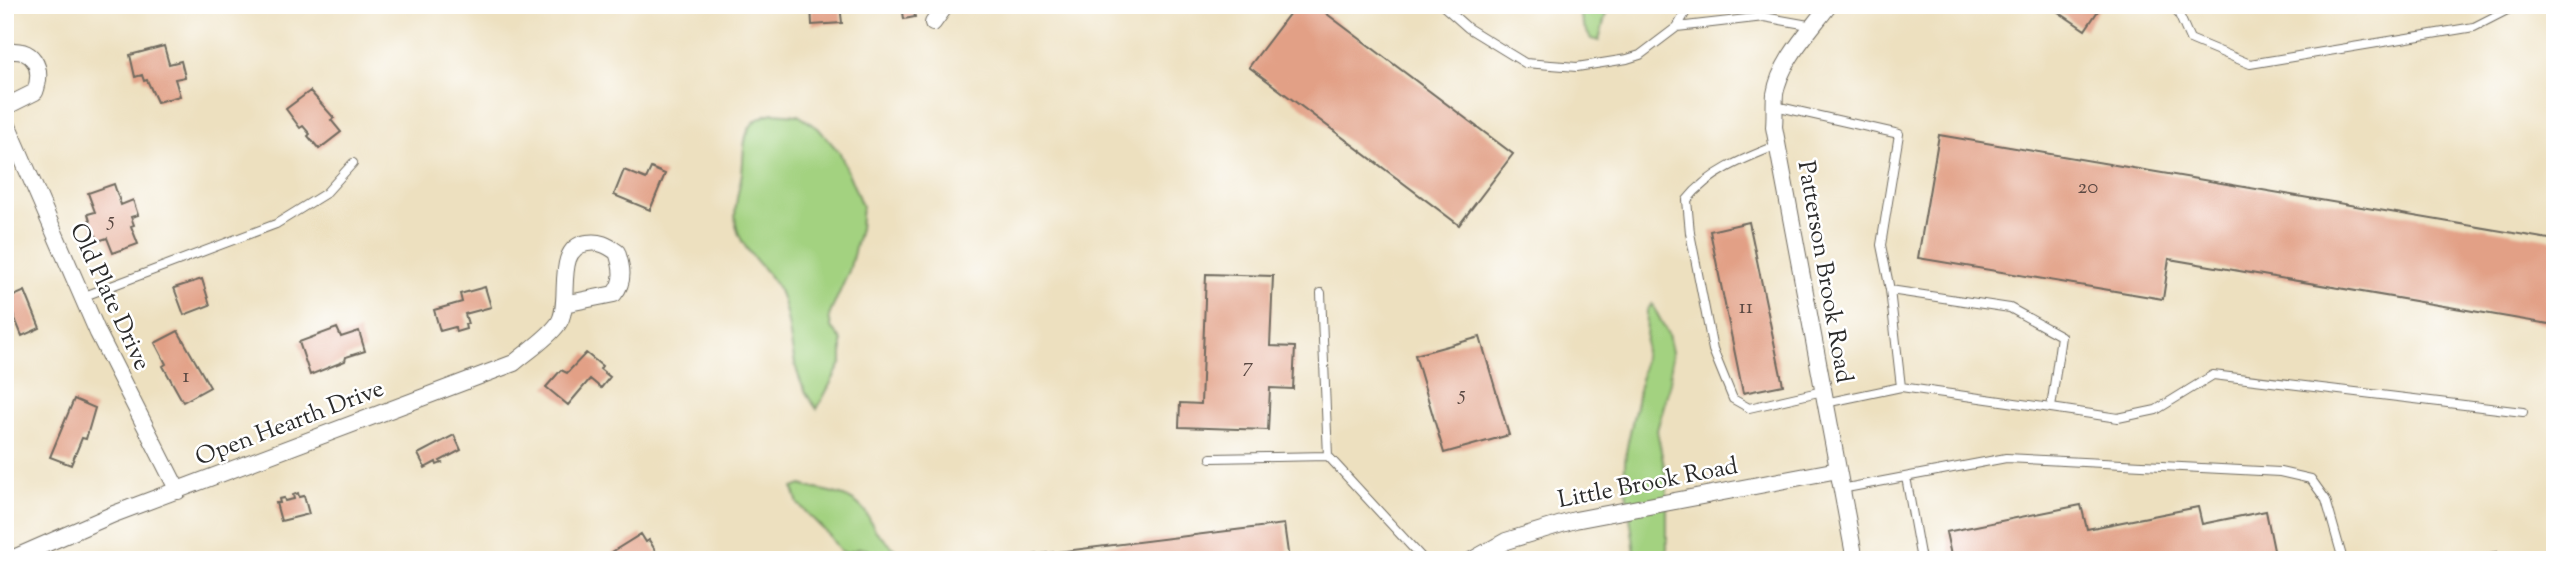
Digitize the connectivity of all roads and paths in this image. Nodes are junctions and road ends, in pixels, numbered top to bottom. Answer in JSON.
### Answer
{"nodes":[{"id":1,"x":946,"y":5,"type":"edge"},
{"id":2,"x":1442,"y":5,"type":"edge"},
{"id":3,"x":1690,"y":5,"type":"edge"},
{"id":4,"x":1829,"y":5,"type":"edge"},
{"id":5,"x":2179,"y":5,"type":"edge"},
{"id":6,"x":2517,"y":5,"type":"edge"},
{"id":7,"x":933,"y":23,"type":"dead end"},
{"id":8,"x":1814,"y":26,"type":"junction"},
{"id":9,"x":1677,"y":27,"type":"junction"},
{"id":10,"x":5,"y":52,"type":"edge"},
{"id":11,"x":1775,"y":106,"type":"junction"},
{"id":12,"x":5,"y":107,"type":"edge"},
{"id":13,"x":5,"y":119,"type":"edge"},
{"id":14,"x":1778,"y":145,"type":"junction"},
{"id":15,"x":353,"y":163,"type":"dead end"},
{"id":16,"x":1890,"y":290,"type":"junction"},
{"id":17,"x":1321,"y":293,"type":"dead end"},
{"id":18,"x":82,"y":297,"type":"junction"},
{"id":19,"x":564,"y":304,"type":"junction"},
{"id":20,"x":1901,"y":387,"type":"junction"},
{"id":21,"x":1824,"y":397,"type":"junction"},
{"id":22,"x":2051,"y":408,"type":"junction"},
{"id":23,"x":2523,"y":412,"type":"dead end"},
{"id":24,"x":1328,"y":456,"type":"junction"},
{"id":25,"x":1211,"y":458,"type":"dead end"},
{"id":26,"x":1838,"y":470,"type":"junction"},
{"id":27,"x":1906,"y":477,"type":"junction"},
{"id":28,"x":1841,"y":489,"type":"junction"},
{"id":29,"x":177,"y":491,"type":"junction"},
{"id":30,"x":9,"y":560,"type":"edge"},
{"id":31,"x":1424,"y":560,"type":"edge"},
{"id":32,"x":1472,"y":560,"type":"edge"},
{"id":33,"x":1856,"y":560,"type":"edge"},
{"id":34,"x":1921,"y":560,"type":"edge"},
{"id":35,"x":2343,"y":560,"type":"edge"}],
"edges":[{"from":1,"to":7,"type":"street"},
{"from":2,"to":9,"type":"lane"},
{"from":3,"to":9,"type":"lane"},
{"from":4,"to":8,"type":"street","name":"Patterson Brook Road"},
{"from":5,"to":6,"type":"lane"},
{"from":8,"to":9,"type":"lane"},
{"from":8,"to":11,"type":"street","name":"Patterson Brook Road"},
{"from":10,"to":12,"type":"street"},
{"from":11,"to":14,"type":"street","name":"Patterson Brook Road"},
{"from":11,"to":16,"type":"lane"},
{"from":13,"to":18,"type":"street","name":"Old Plate Drive"},
{"from":14,"to":21,"type":"street","name":"Patterson Brook Road"},
{"from":14,"to":21,"type":"lane"},
{"from":15,"to":18,"type":"lane"},
{"from":16,"to":20,"type":"lane"},
{"from":16,"to":22,"type":"lane"},
{"from":17,"to":24,"type":"lane"},
{"from":18,"to":29,"type":"street","name":"Old Plate Drive"},
{"from":19,"to":19,"type":"street","name":"Open Hearth Drive"},
{"from":19,"to":29,"type":"street","name":"Open Hearth Drive"},
{"from":20,"to":21,"type":"lane"},
{"from":20,"to":22,"type":"lane"},
{"from":21,"to":26,"type":"street","name":"Patterson Brook Road"},
{"from":22,"to":23,"type":"lane"},
{"from":24,"to":25,"type":"lane"},
{"from":24,"to":31,"type":"lane"},
{"from":26,"to":28,"type":"street","name":"Patterson Brook Road"},
{"from":26,"to":32,"type":"street","name":"Little Brook Road"},
{"from":27,"to":28,"type":"lane"},
{"from":27,"to":34,"type":"lane"},
{"from":27,"to":35,"type":"lane"},
{"from":28,"to":33,"type":"street","name":"Patterson Brook Road"},
{"from":29,"to":30,"type":"street","name":"Open Hearth Drive"}]}
